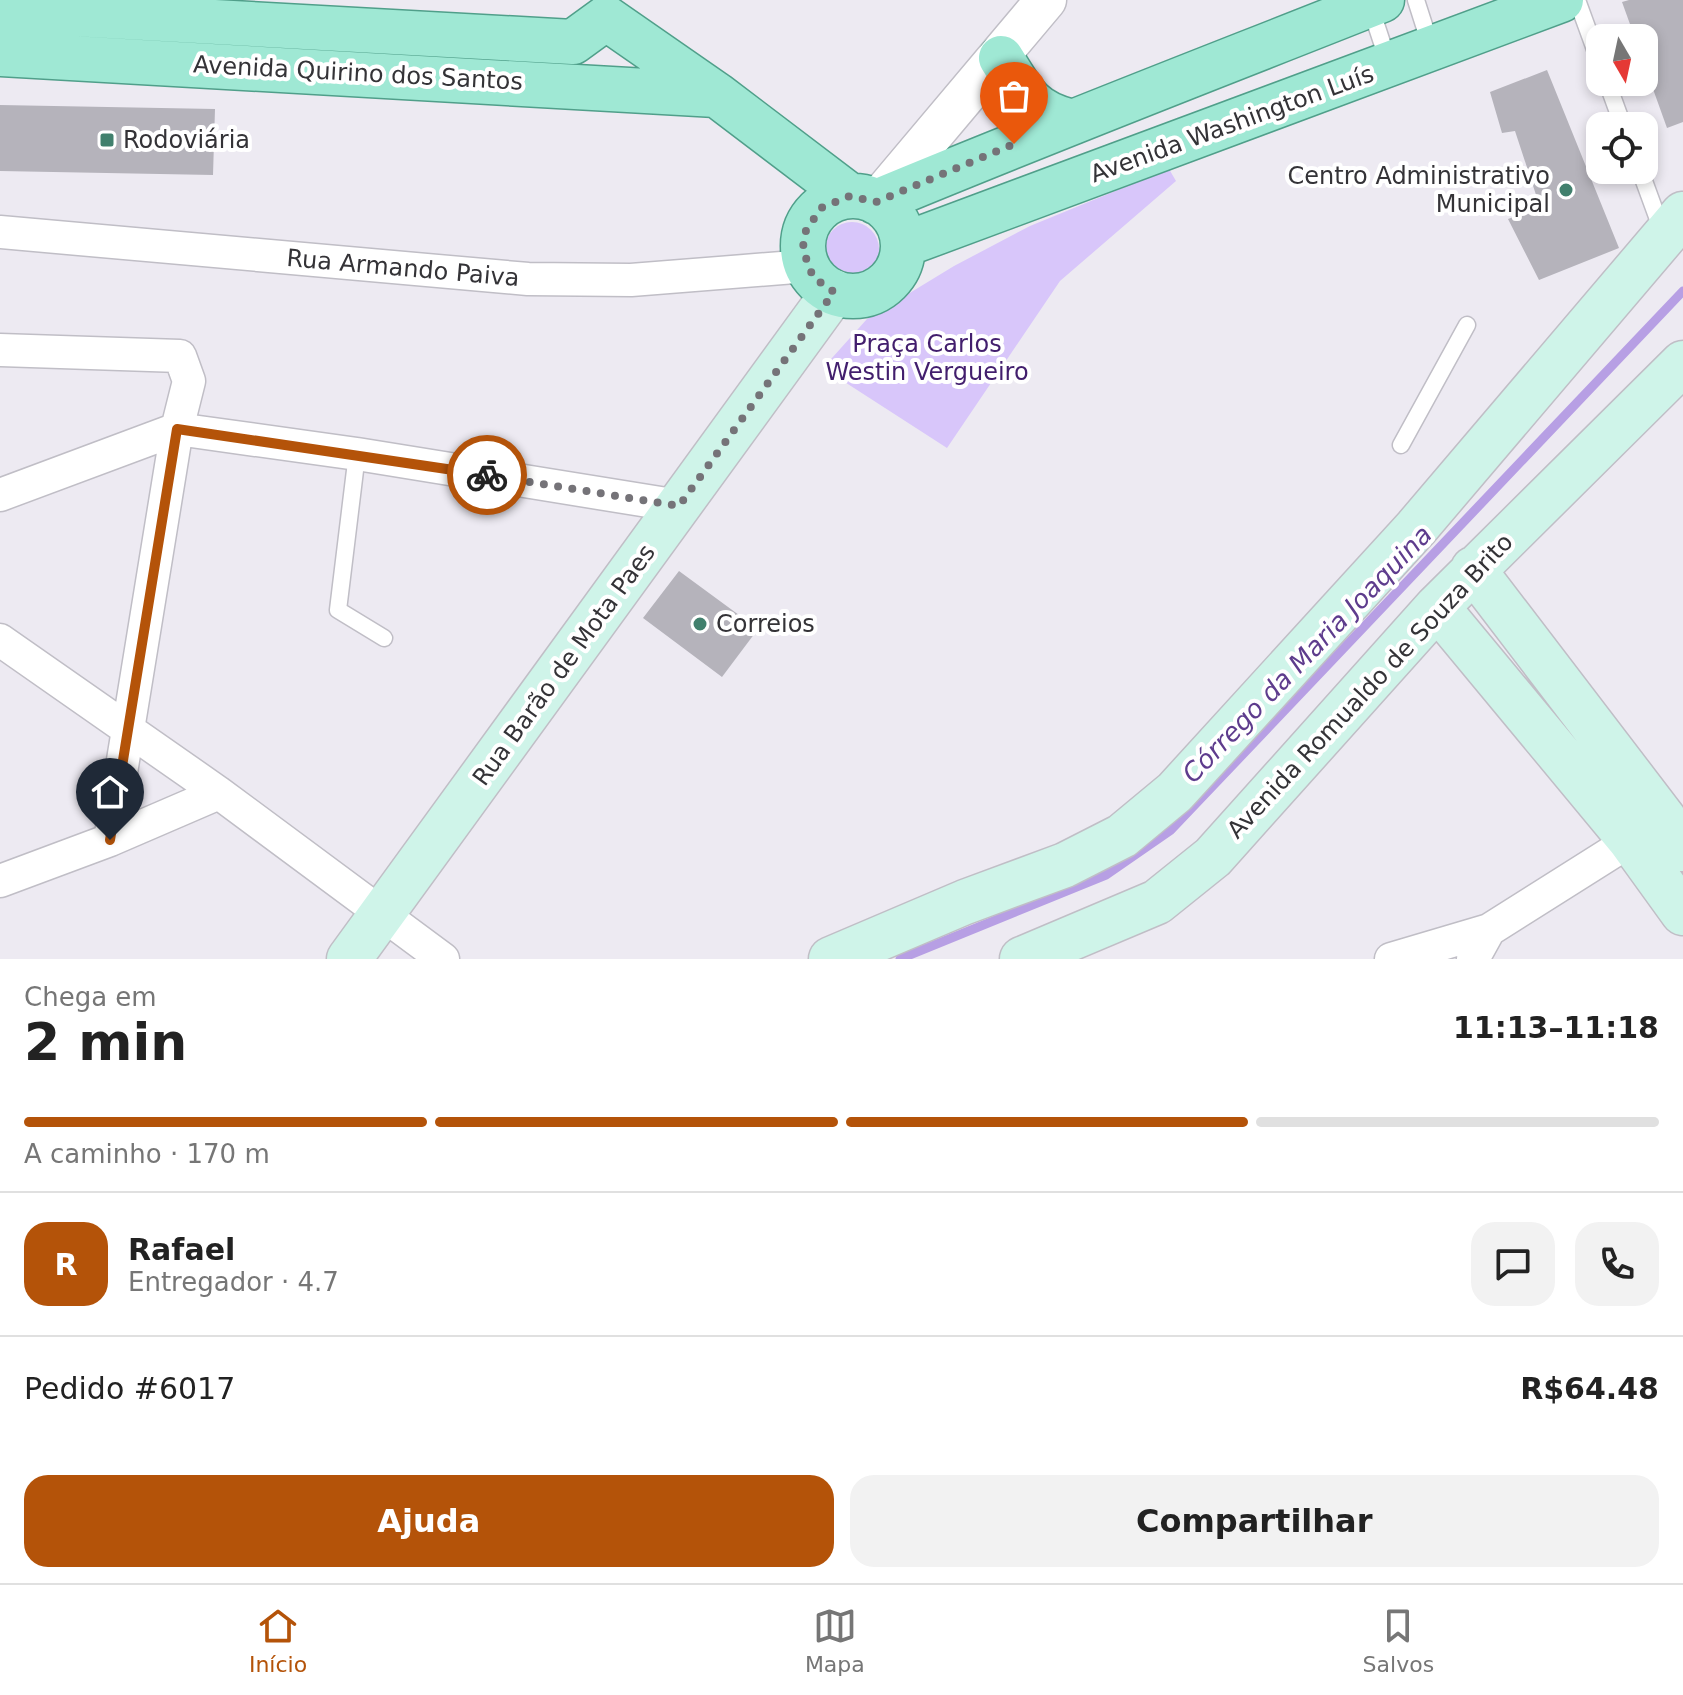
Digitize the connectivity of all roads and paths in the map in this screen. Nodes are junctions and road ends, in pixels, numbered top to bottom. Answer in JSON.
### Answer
{"nodes":[{"id":1,"x":1046,"y":0,"type":"edge"},
{"id":2,"x":1416,"y":0,"type":"edge"},
{"id":3,"x":1561,"y":0,"type":"edge"},
{"id":4,"x":1577,"y":0,"type":"edge"},
{"id":5,"x":1376,"y":2,"type":"edge"},
{"id":6,"x":602,"y":6,"type":"edge"},
{"id":7,"x":3,"y":7,"type":"edge"},
{"id":8,"x":1586,"y":25,"type":"edge"},
{"id":9,"x":207,"y":29,"type":"edge"},
{"id":10,"x":1432,"y":48,"type":"junction"},
{"id":11,"x":1,"y":54,"type":"edge"},
{"id":12,"x":1001,"y":58,"type":"junction"},
{"id":13,"x":1389,"y":65,"type":"junction"},
{"id":14,"x":717,"y":95,"type":"junction"},
{"id":15,"x":1069,"y":121,"type":"junction"},
{"id":16,"x":1649,"y":184,"type":"edge"},
{"id":17,"x":863,"y":199,"type":"junction"},
{"id":18,"x":1673,"y":224,"type":"edge"},
{"id":19,"x":0,"y":232,"type":"edge"},
{"id":20,"x":903,"y":245,"type":"junction"},
{"id":21,"x":820,"y":279,"type":"junction"},
{"id":22,"x":1467,"y":325,"type":"dead end"},
{"id":23,"x":0,"y":350,"type":"edge"},
{"id":24,"x":1683,"y":363,"type":"edge"},
{"id":25,"x":177,"y":429,"type":"junction"},
{"id":26,"x":1401,"y":445,"type":"dead end"},
{"id":27,"x":357,"y":454,"type":"junction"},
{"id":28,"x":0,"y":495,"type":"edge"},
{"id":29,"x":679,"y":506,"type":"junction"},
{"id":30,"x":1473,"y":569,"type":"junction"},
{"id":31,"x":1437,"y":607,"type":"junction"},
{"id":32,"x":384,"y":638,"type":"dead end"},
{"id":33,"x":0,"y":640,"type":"edge"},
{"id":34,"x":127,"y":731,"type":"junction"},
{"id":35,"x":219,"y":793,"type":"junction"},
{"id":36,"x":1659,"y":836,"type":"edge"},
{"id":37,"x":110,"y":840,"type":"junction"},
{"id":38,"x":0,"y":881,"type":"edge"},
{"id":39,"x":1683,"y":913,"type":"edge"},
{"id":40,"x":384,"y":914,"type":"junction"},
{"id":41,"x":1489,"y":930,"type":"junction"},
{"id":42,"x":349,"y":959,"type":"edge"},
{"id":43,"x":443,"y":959,"type":"edge"},
{"id":44,"x":831,"y":959,"type":"edge"},
{"id":45,"x":1022,"y":959,"type":"edge"},
{"id":46,"x":1391,"y":959,"type":"edge"},
{"id":47,"x":1473,"y":959,"type":"edge"}],
"edges":[{"from":1,"to":12,"type":"street"},
{"from":2,"to":10,"type":"lane"},
{"from":3,"to":10,"type":"main road","name":"Avenida Washington Luís"},
{"from":4,"to":8,"type":"lane"},
{"from":5,"to":13,"type":"lane"},
{"from":5,"to":15,"type":"main road"},
{"from":6,"to":9,"type":"main road","name":"Avenida Quirino dos Santos"},
{"from":6,"to":14,"type":"main road"},
{"from":7,"to":9,"type":"main road","name":"Avenida Quirino dos Santos"},
{"from":7,"to":11,"type":"street"},
{"from":9,"to":11,"type":"main road","name":"Avenida Quirino dos Santos"},
{"from":9,"to":14,"type":"main road","name":"Avenida Quirino dos Santos"},
{"from":10,"to":13,"type":"main road","name":"Avenida Washington Luís"},
{"from":12,"to":15,"type":"main road"},
{"from":12,"to":17,"type":"street"},
{"from":13,"to":20,"type":"main road","name":"Avenida Washington Luís"},
{"from":14,"to":17,"type":"main road"},
{"from":15,"to":17,"type":"main road"},
{"from":16,"to":18,"type":"lane"},
{"from":17,"to":20,"type":"main road"},
{"from":17,"to":21,"type":"main road"},
{"from":18,"to":44,"type":"main road"},
{"from":19,"to":21,"type":"street","name":"Rua Armando Paiva"},
{"from":20,"to":21,"type":"main road"},
{"from":21,"to":29,"type":"main road","name":"Rua Barão de Mota Paes"},
{"from":22,"to":26,"type":"lane"},
{"from":23,"to":25,"type":"street"},
{"from":24,"to":30,"type":"main road","name":"Avenida Romualdo de Souza Brito"},
{"from":25,"to":27,"type":"street"},
{"from":25,"to":28,"type":"street"},
{"from":25,"to":34,"type":"street"},
{"from":27,"to":29,"type":"street"},
{"from":27,"to":32,"type":"lane"},
{"from":29,"to":40,"type":"main road","name":"Rua Barão de Mota Paes"},
{"from":30,"to":31,"type":"main road","name":"Avenida Romualdo de Souza Brito"},
{"from":30,"to":36,"type":"main road"},
{"from":31,"to":36,"type":"main road"},
{"from":31,"to":45,"type":"main road","name":"Avenida Romualdo de Souza Brito"},
{"from":33,"to":34,"type":"street"},
{"from":34,"to":35,"type":"street"},
{"from":34,"to":37,"type":"street"},
{"from":35,"to":37,"type":"street"},
{"from":35,"to":40,"type":"street"},
{"from":36,"to":39,"type":"main road"},
{"from":36,"to":41,"type":"street"},
{"from":37,"to":38,"type":"street"},
{"from":40,"to":42,"type":"main road","name":"Rua Barão de Mota Paes"},
{"from":40,"to":43,"type":"street"},
{"from":41,"to":46,"type":"street"},
{"from":41,"to":47,"type":"street"}]}
